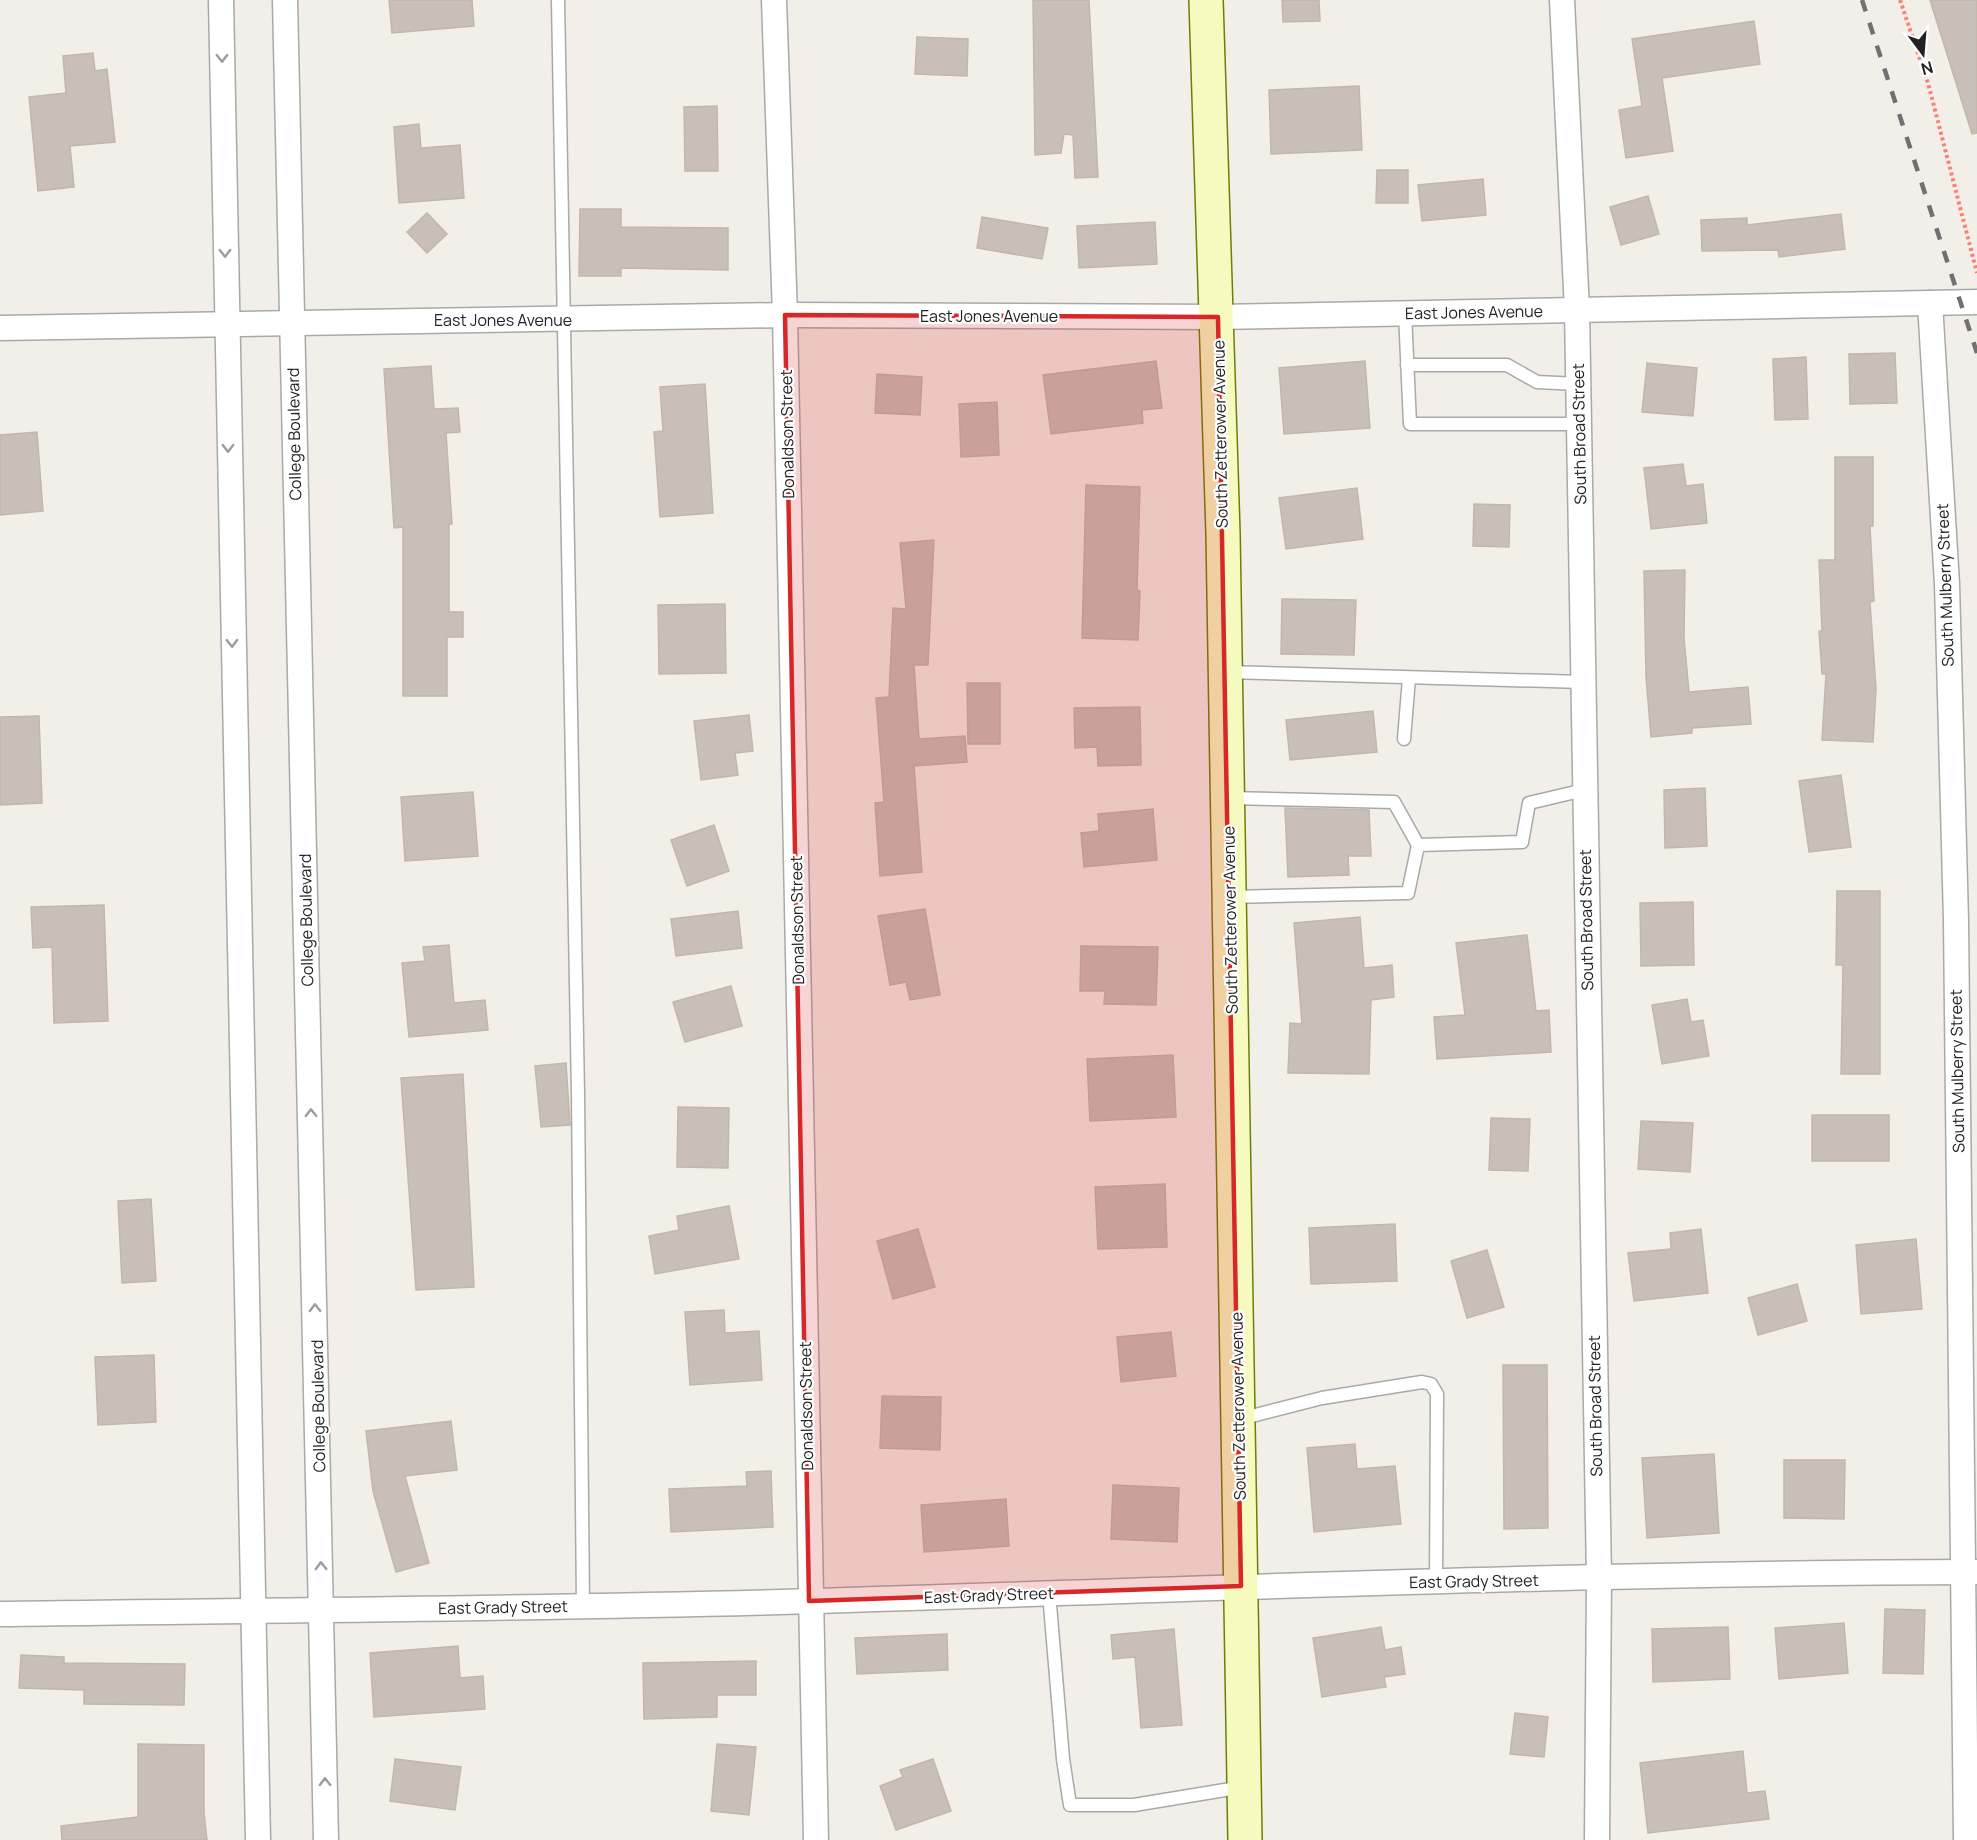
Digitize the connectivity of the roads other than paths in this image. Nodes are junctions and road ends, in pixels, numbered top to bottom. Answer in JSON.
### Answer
{"nodes":[{"id":1,"x":221,"y":0,"type":"edge"},
{"id":2,"x":285,"y":0,"type":"edge"},
{"id":3,"x":558,"y":0,"type":"edge"},
{"id":4,"x":774,"y":0,"type":"edge"},
{"id":5,"x":1206,"y":0,"type":"edge"},
{"id":6,"x":1562,"y":0,"type":"edge"},
{"id":7,"x":1977,"y":302,"type":"edge"},
{"id":8,"x":1930,"y":303,"type":"junction"},
{"id":9,"x":1577,"y":310,"type":"junction"},
{"id":10,"x":1405,"y":313,"type":"junction"},
{"id":11,"x":785,"y":315,"type":"junction"},
{"id":12,"x":1218,"y":317,"type":"junction"},
{"id":13,"x":563,"y":320,"type":"junction"},
{"id":14,"x":292,"y":321,"type":"junction"},
{"id":15,"x":226,"y":322,"type":"junction"},
{"id":16,"x":0,"y":327,"type":"edge"},
{"id":17,"x":1407,"y":364,"type":"junction"},
{"id":18,"x":1578,"y":384,"type":"junction"},
{"id":19,"x":1578,"y":424,"type":"junction"},
{"id":20,"x":1224,"y":672,"type":"junction"},
{"id":21,"x":1409,"y":678,"type":"junction"},
{"id":22,"x":1583,"y":682,"type":"junction"},
{"id":23,"x":1404,"y":739,"type":"dead end"},
{"id":24,"x":1584,"y":789,"type":"junction"},
{"id":25,"x":1228,"y":798,"type":"junction"},
{"id":26,"x":1418,"y":845,"type":"junction"},
{"id":27,"x":1229,"y":897,"type":"junction"},
{"id":28,"x":1238,"y":1419,"type":"junction"},
{"id":29,"x":1970,"y":1572,"type":"edge"},
{"id":30,"x":1599,"y":1578,"type":"junction"},
{"id":31,"x":1436,"y":1581,"type":"junction"},
{"id":32,"x":1241,"y":1586,"type":"junction"},
{"id":33,"x":1049,"y":1593,"type":"junction"},
{"id":34,"x":809,"y":1601,"type":"junction"},
{"id":35,"x":583,"y":1605,"type":"junction"},
{"id":36,"x":252,"y":1611,"type":"junction"},
{"id":37,"x":323,"y":1612,"type":"junction"},
{"id":38,"x":0,"y":1614,"type":"edge"},
{"id":39,"x":1971,"y":1717,"type":"edge"},
{"id":40,"x":1244,"y":1786,"type":"junction"},
{"id":41,"x":258,"y":1840,"type":"edge"},
{"id":42,"x":326,"y":1840,"type":"edge"},
{"id":43,"x":816,"y":1840,"type":"edge"},
{"id":44,"x":1245,"y":1840,"type":"edge"},
{"id":45,"x":1597,"y":1840,"type":"edge"},
{"id":46,"x":1966,"y":1840,"type":"edge"}],
"edges":[{"from":1,"to":15,"type":"street","one_way":true},
{"from":2,"to":14,"type":"street","name":"College Boulevard"},
{"from":3,"to":13,"type":"lane"},
{"from":4,"to":11,"type":"street","name":"Donaldson Street"},
{"from":5,"to":12,"type":"street","name":"South Zetterower Avenue"},
{"from":6,"to":9,"type":"street","name":"South Broad Street"},
{"from":7,"to":8,"type":"street","name":"East Jones Avenue"},
{"from":8,"to":9,"type":"street","name":"East Jones Avenue"},
{"from":8,"to":29,"type":"street","name":"South Mulberry Street"},
{"from":9,"to":10,"type":"street","name":"East Jones Avenue"},
{"from":9,"to":18,"type":"street","name":"South Broad Street"},
{"from":10,"to":12,"type":"street","name":"East Jones Avenue"},
{"from":10,"to":17,"type":"lane"},
{"from":11,"to":12,"type":"street","name":"East Jones Avenue"},
{"from":11,"to":13,"type":"street","name":"East Jones Avenue"},
{"from":11,"to":34,"type":"street","name":"Donaldson Street"},
{"from":12,"to":20,"type":"street","name":"South Zetterower Avenue"},
{"from":13,"to":14,"type":"street","name":"East Jones Avenue"},
{"from":13,"to":35,"type":"lane"},
{"from":14,"to":15,"type":"street","name":"East Jones Avenue"},
{"from":37,"to":14,"type":"street","name":"College Boulevard","one_way":true},
{"from":15,"to":16,"type":"street","name":"East Jones Avenue"},
{"from":15,"to":36,"type":"street","one_way":true},
{"from":17,"to":18,"type":"lane"},
{"from":17,"to":19,"type":"lane"},
{"from":18,"to":19,"type":"street","name":"South Broad Street"},
{"from":19,"to":22,"type":"street","name":"South Broad Street"},
{"from":20,"to":21,"type":"lane"},
{"from":20,"to":25,"type":"street","name":"South Zetterower Avenue"},
{"from":21,"to":22,"type":"lane"},
{"from":21,"to":23,"type":"lane"},
{"from":22,"to":24,"type":"street","name":"South Broad Street"},
{"from":24,"to":26,"type":"lane"},
{"from":24,"to":30,"type":"street","name":"South Broad Street"},
{"from":25,"to":26,"type":"lane"},
{"from":25,"to":27,"type":"street","name":"South Zetterower Avenue"},
{"from":26,"to":27,"type":"lane"},
{"from":27,"to":28,"type":"street","name":"South Zetterower Avenue"},
{"from":28,"to":31,"type":"lane"},
{"from":28,"to":32,"type":"street","name":"South Zetterower Avenue"},
{"from":29,"to":30,"type":"street","name":"East Grady Street"},
{"from":29,"to":39,"type":"street","name":"South Mulberry Street"},
{"from":30,"to":31,"type":"street","name":"East Grady Street"},
{"from":30,"to":45,"type":"street","name":"South Broad Street"},
{"from":31,"to":32,"type":"street","name":"East Grady Street"},
{"from":32,"to":33,"type":"street","name":"East Grady Street"},
{"from":32,"to":40,"type":"street","name":"South Zetterower Avenue"},
{"from":33,"to":34,"type":"street","name":"East Grady Street"},
{"from":33,"to":40,"type":"lane"},
{"from":34,"to":35,"type":"street","name":"East Grady Street"},
{"from":34,"to":43,"type":"street","name":"Donaldson Street"},
{"from":35,"to":37,"type":"street","name":"East Grady Street"},
{"from":36,"to":37,"type":"street","name":"East Grady Street"},
{"from":36,"to":38,"type":"street","name":"East Grady Street"},
{"from":36,"to":41,"type":"street"},
{"from":42,"to":37,"type":"street","name":"College Boulevard","one_way":true},
{"from":39,"to":46,"type":"street","name":"South Mulberry Street"},
{"from":40,"to":44,"type":"street","name":"South Zetterower Avenue"}]}
